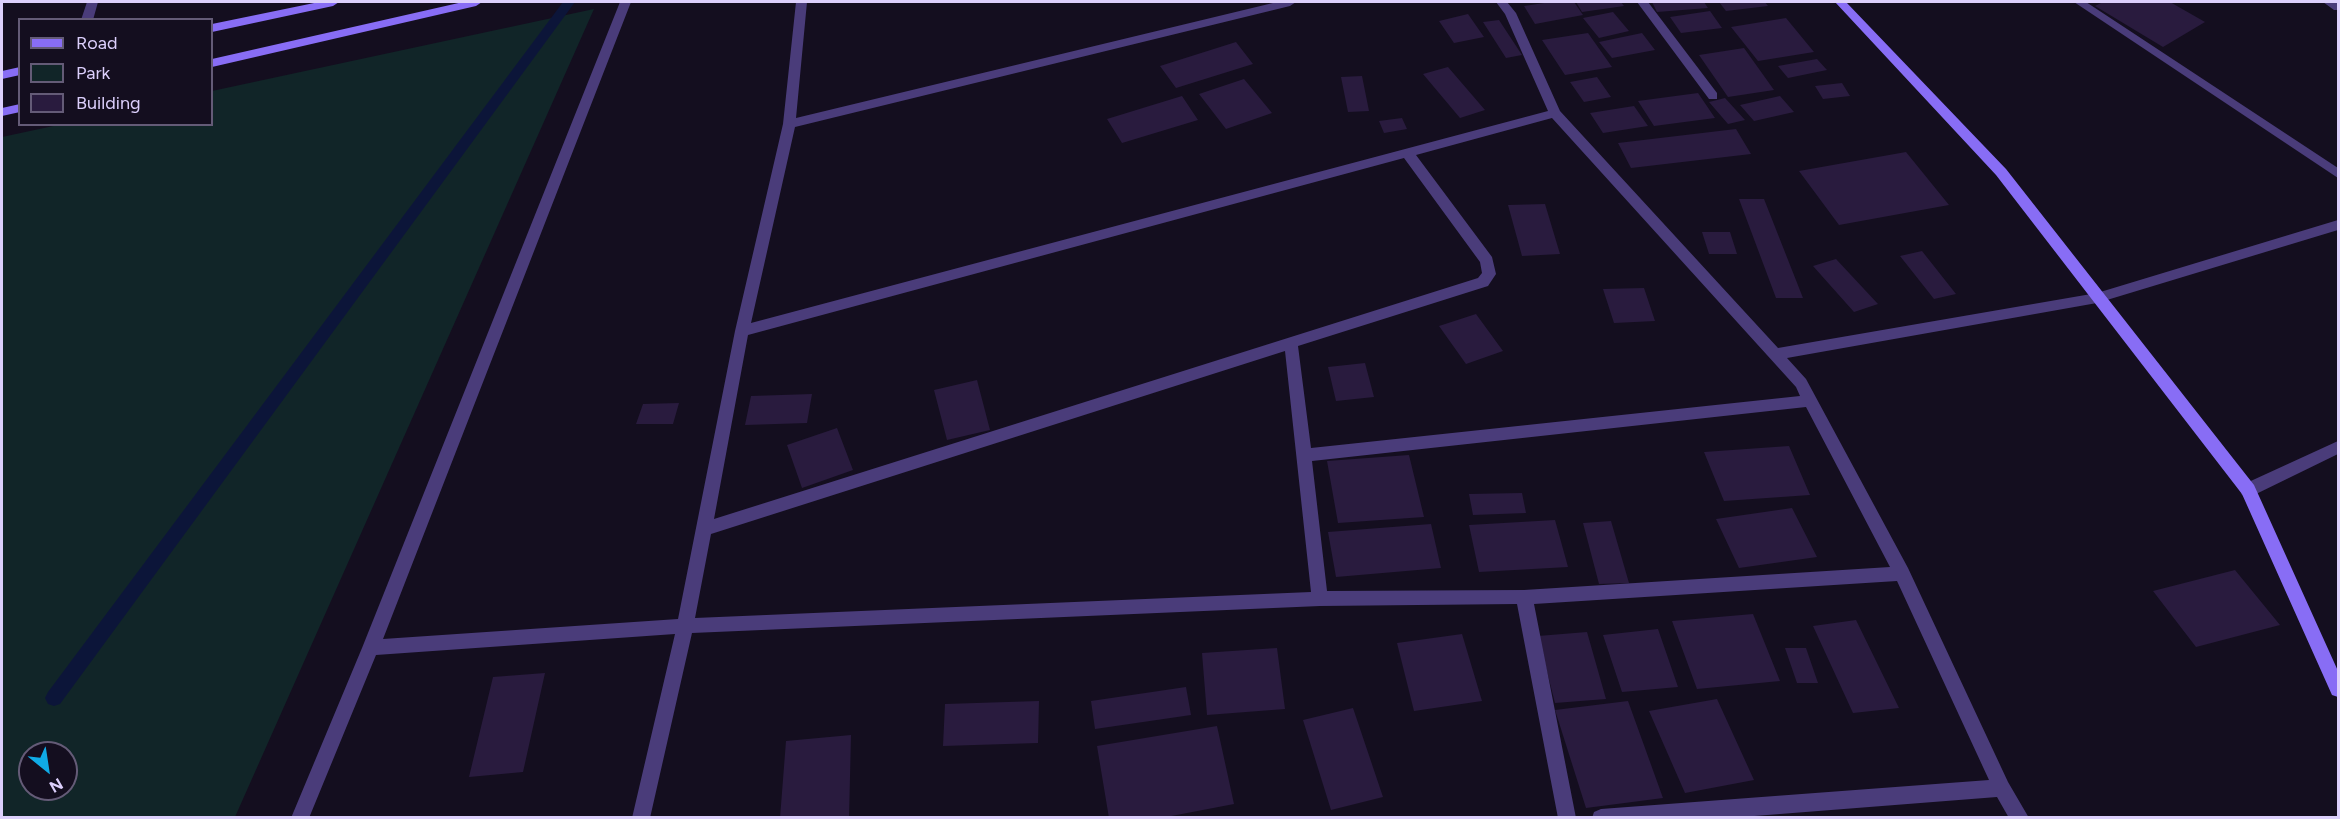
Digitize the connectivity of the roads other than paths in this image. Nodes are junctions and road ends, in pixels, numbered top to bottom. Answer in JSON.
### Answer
{"nodes":[{"id":1,"x":92,"y":2,"type":"edge"},
{"id":2,"x":333,"y":2,"type":"edge"},
{"id":3,"x":476,"y":2,"type":"edge"},
{"id":4,"x":626,"y":2,"type":"edge"},
{"id":5,"x":801,"y":2,"type":"edge"},
{"id":6,"x":1290,"y":2,"type":"edge"},
{"id":7,"x":1501,"y":2,"type":"edge"},
{"id":8,"x":1642,"y":2,"type":"edge"},
{"id":9,"x":1840,"y":2,"type":"edge"},
{"id":10,"x":2079,"y":2,"type":"edge"},
{"id":11,"x":2329,"y":2,"type":"edge"},
{"id":12,"x":2338,"y":7,"type":"edge"},
{"id":13,"x":88,"y":18,"type":"edge"},
{"id":14,"x":213,"y":28,"type":"edge"},
{"id":15,"x":213,"y":63,"type":"edge"},
{"id":16,"x":18,"y":71,"type":"edge"},
{"id":17,"x":2,"y":75,"type":"edge"},
{"id":18,"x":1713,"y":96,"type":"dead end"},
{"id":19,"x":18,"y":108,"type":"edge"},
{"id":20,"x":2,"y":112,"type":"edge"},
{"id":21,"x":1555,"y":112,"type":"junction"},
{"id":22,"x":789,"y":124,"type":"junction"},
{"id":23,"x":1406,"y":151,"type":"junction"},
{"id":24,"x":2338,"y":174,"type":"edge"},
{"id":25,"x":2338,"y":225,"type":"edge"},
{"id":26,"x":2097,"y":297,"type":"junction"},
{"id":27,"x":742,"y":331,"type":"junction"},
{"id":28,"x":1291,"y":344,"type":"junction"},
{"id":29,"x":1777,"y":354,"type":"junction"},
{"id":30,"x":1811,"y":401,"type":"junction"},
{"id":31,"x":2338,"y":447,"type":"edge"},
{"id":32,"x":1306,"y":455,"type":"junction"},
{"id":33,"x":2248,"y":490,"type":"junction"},
{"id":34,"x":704,"y":529,"type":"junction"},
{"id":35,"x":1902,"y":573,"type":"junction"},
{"id":36,"x":1524,"y":597,"type":"junction"},
{"id":37,"x":1320,"y":599,"type":"junction"},
{"id":38,"x":685,"y":626,"type":"junction"},
{"id":39,"x":371,"y":648,"type":"junction"},
{"id":40,"x":2338,"y":689,"type":"edge"},
{"id":41,"x":2002,"y":788,"type":"junction"},
{"id":42,"x":300,"y":818,"type":"edge"},
{"id":43,"x":641,"y":818,"type":"edge"},
{"id":44,"x":1567,"y":818,"type":"edge"},
{"id":45,"x":1601,"y":818,"type":"edge"},
{"id":46,"x":2020,"y":818,"type":"edge"}],
"edges":[{"from":1,"to":13,"type":"street"},
{"from":2,"to":14,"type":"street"},
{"from":3,"to":15,"type":"street"},
{"from":4,"to":39,"type":"street"},
{"from":5,"to":22,"type":"street"},
{"from":6,"to":22,"type":"street"},
{"from":7,"to":21,"type":"street"},
{"from":8,"to":18,"type":"street"},
{"from":9,"to":26,"type":"street"},
{"from":10,"to":24,"type":"street"},
{"from":11,"to":12,"type":"street"},
{"from":16,"to":17,"type":"street"},
{"from":19,"to":20,"type":"street"},
{"from":21,"to":23,"type":"street"},
{"from":21,"to":29,"type":"street"},
{"from":22,"to":27,"type":"street"},
{"from":23,"to":27,"type":"street"},
{"from":23,"to":28,"type":"street"},
{"from":25,"to":26,"type":"street"},
{"from":26,"to":29,"type":"street"},
{"from":26,"to":33,"type":"street"},
{"from":27,"to":34,"type":"street"},
{"from":28,"to":32,"type":"street"},
{"from":28,"to":34,"type":"street"},
{"from":29,"to":30,"type":"street"},
{"from":30,"to":32,"type":"street"},
{"from":30,"to":35,"type":"street"},
{"from":31,"to":33,"type":"street"},
{"from":32,"to":37,"type":"street"},
{"from":33,"to":40,"type":"street"},
{"from":34,"to":38,"type":"street"},
{"from":35,"to":36,"type":"street"},
{"from":35,"to":41,"type":"street"},
{"from":36,"to":37,"type":"street"},
{"from":36,"to":44,"type":"street"},
{"from":37,"to":38,"type":"street"},
{"from":38,"to":39,"type":"street"},
{"from":38,"to":43,"type":"street"},
{"from":39,"to":42,"type":"street"},
{"from":41,"to":45,"type":"street"},
{"from":41,"to":46,"type":"street"}]}
